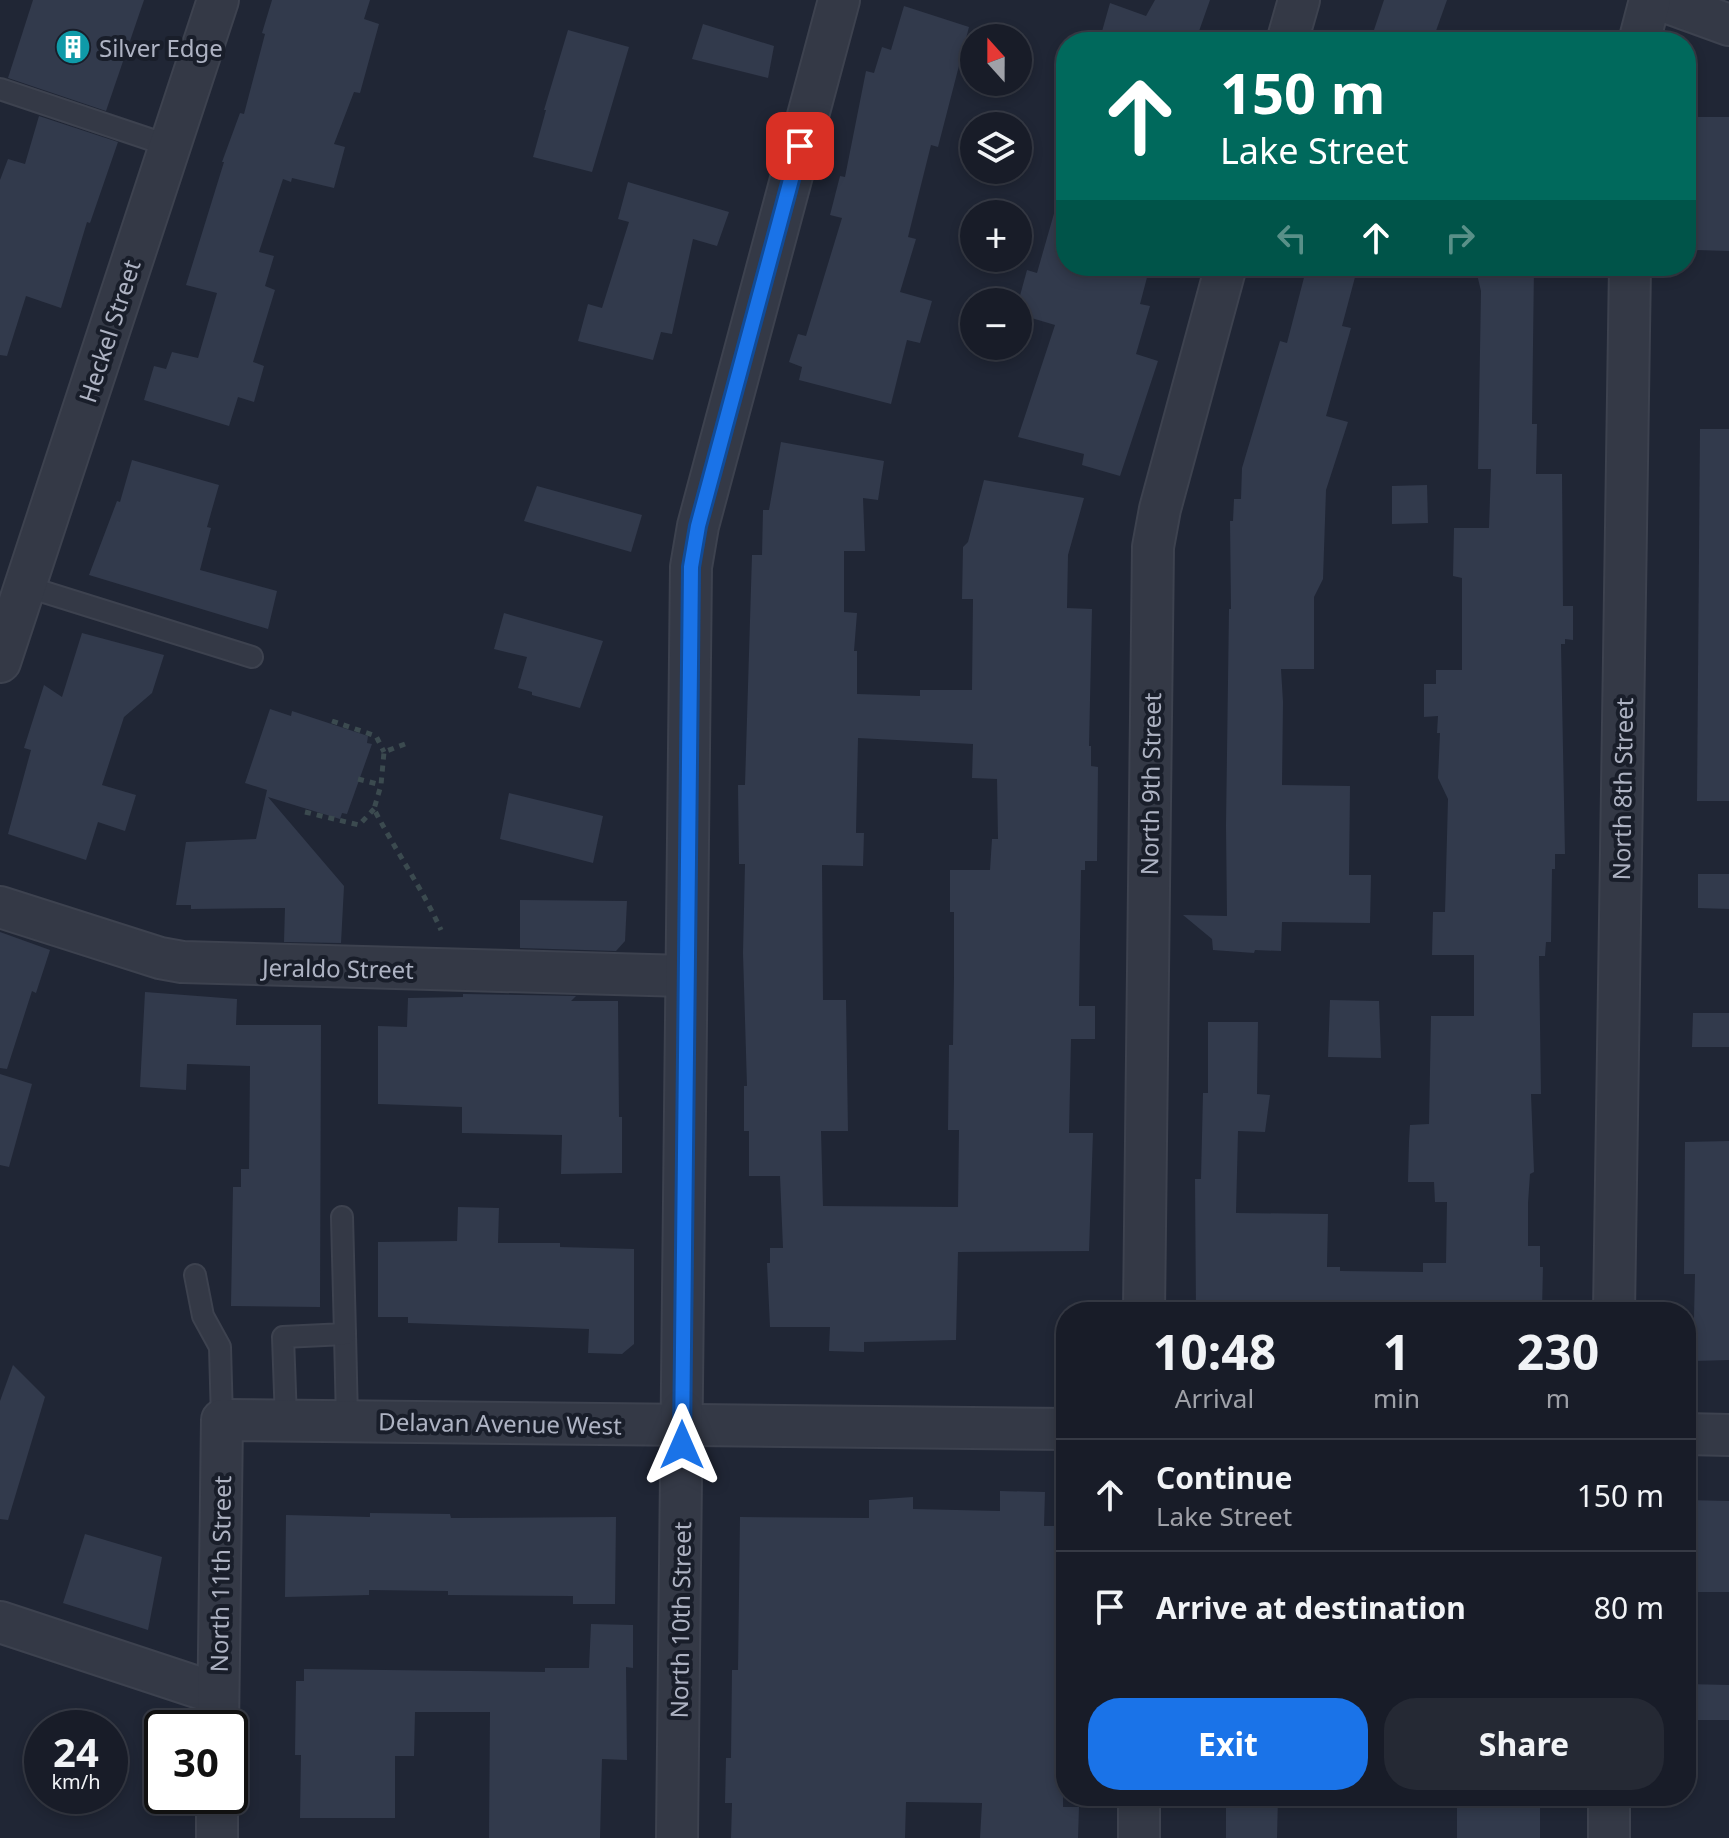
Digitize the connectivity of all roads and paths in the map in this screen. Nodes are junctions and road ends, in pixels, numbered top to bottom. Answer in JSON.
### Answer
{"nodes":[{"id":1,"x":218,"y":0,"type":"edge"},
{"id":2,"x":839,"y":0,"type":"edge"},
{"id":3,"x":1299,"y":0,"type":"edge"},
{"id":4,"x":1650,"y":0,"type":"edge"},
{"id":5,"x":1660,"y":0,"type":"edge"},
{"id":6,"x":1729,"y":25,"type":"edge"},
{"id":7,"x":1290,"y":32,"type":"edge"},
{"id":8,"x":1642,"y":32,"type":"edge"},
{"id":9,"x":0,"y":89,"type":"edge"},
{"id":10,"x":170,"y":146,"type":"junction"},
{"id":11,"x":1223,"y":276,"type":"edge"},
{"id":12,"x":1630,"y":276,"type":"edge"},
{"id":13,"x":25,"y":586,"type":"junction"},
{"id":14,"x":252,"y":657,"type":"dead end"},
{"id":15,"x":0,"y":662,"type":"edge"},
{"id":16,"x":332,"y":721,"type":"dead end"},
{"id":17,"x":405,"y":744,"type":"dead end"},
{"id":18,"x":384,"y":752,"type":"junction"},
{"id":19,"x":358,"y":779,"type":"dead end"},
{"id":20,"x":381,"y":785,"type":"junction"},
{"id":21,"x":374,"y":809,"type":"junction"},
{"id":22,"x":305,"y":812,"type":"dead end"},
{"id":23,"x":0,"y":907,"type":"edge"},
{"id":24,"x":445,"y":940,"type":"dead end"},
{"id":25,"x":685,"y":976,"type":"junction"},
{"id":26,"x":342,"y":1217,"type":"dead end"},
{"id":27,"x":195,"y":1275,"type":"dead end"},
{"id":28,"x":1144,"y":1302,"type":"edge"},
{"id":29,"x":1614,"y":1302,"type":"edge"},
{"id":30,"x":345,"y":1334,"type":"junction"},
{"id":31,"x":222,"y":1420,"type":"junction"},
{"id":32,"x":286,"y":1420,"type":"junction"},
{"id":33,"x":347,"y":1421,"type":"junction"},
{"id":34,"x":682,"y":1425,"type":"junction"},
{"id":35,"x":1056,"y":1429,"type":"edge"},
{"id":36,"x":1696,"y":1434,"type":"edge"},
{"id":37,"x":1729,"y":1435,"type":"edge"},
{"id":38,"x":0,"y":1622,"type":"edge"},
{"id":39,"x":216,"y":1710,"type":"edge"},
{"id":40,"x":218,"y":1710,"type":"edge"},
{"id":41,"x":1139,"y":1806,"type":"edge"},
{"id":42,"x":1609,"y":1806,"type":"edge"},
{"id":43,"x":217,"y":1814,"type":"edge"},
{"id":44,"x":217,"y":1838,"type":"edge"},
{"id":45,"x":677,"y":1838,"type":"edge"},
{"id":46,"x":1139,"y":1838,"type":"edge"},
{"id":47,"x":1609,"y":1838,"type":"edge"}],
"edges":[{"from":1,"to":10,"type":"street","name":"Heckel Street"},
{"from":2,"to":25,"type":"street","name":"North 10th Street"},
{"from":3,"to":7,"type":"street"},
{"from":4,"to":8,"type":"street"},
{"from":5,"to":6,"type":"street"},
{"from":9,"to":10,"type":"lane"},
{"from":10,"to":13,"type":"street","name":"Heckel Street"},
{"from":11,"to":28,"type":"street","name":"North 9th Street"},
{"from":12,"to":29,"type":"street","name":"North 8th Street"},
{"from":13,"to":14,"type":"lane"},
{"from":13,"to":15,"type":"street","name":"Heckel Street"},
{"from":16,"to":18,"type":"path"},
{"from":17,"to":18,"type":"path"},
{"from":18,"to":20,"type":"path"},
{"from":19,"to":20,"type":"path"},
{"from":20,"to":21,"type":"path"},
{"from":21,"to":22,"type":"path"},
{"from":21,"to":24,"type":"path"},
{"from":23,"to":25,"type":"street","name":"Jeraldo Street"},
{"from":25,"to":34,"type":"street","name":"North 10th Street"},
{"from":26,"to":30,"type":"lane"},
{"from":27,"to":31,"type":"lane"},
{"from":30,"to":32,"type":"lane"},
{"from":30,"to":33,"type":"lane"},
{"from":31,"to":32,"type":"street","name":"Delavan Avenue West"},
{"from":31,"to":40,"type":"street","name":"North 11th Street"},
{"from":32,"to":33,"type":"street","name":"Delavan Avenue West"},
{"from":33,"to":34,"type":"street","name":"Delavan Avenue West"},
{"from":34,"to":35,"type":"street","name":"Delavan Avenue West"},
{"from":34,"to":45,"type":"street","name":"North 10th Street"},
{"from":36,"to":37,"type":"street"},
{"from":38,"to":39,"type":"street"},
{"from":41,"to":46,"type":"street"},
{"from":42,"to":47,"type":"street"},
{"from":43,"to":44,"type":"street"}]}
